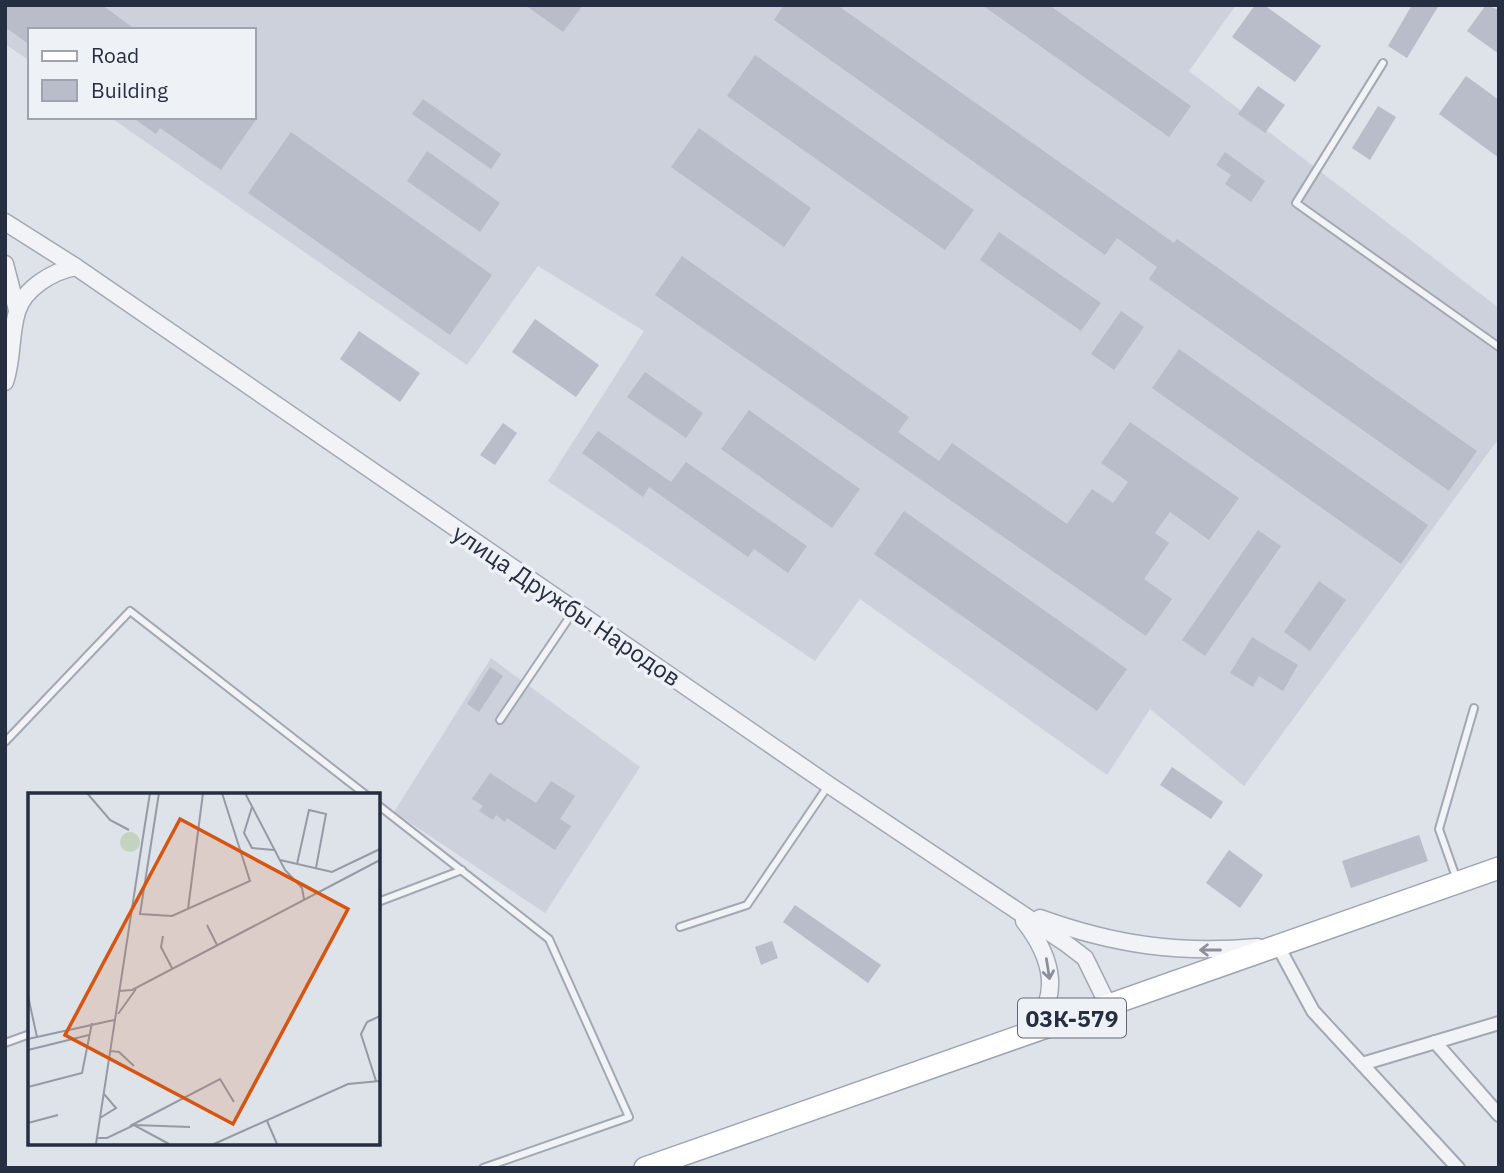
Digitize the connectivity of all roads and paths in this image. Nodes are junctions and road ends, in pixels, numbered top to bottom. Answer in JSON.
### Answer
{"nodes":[{"id":1,"x":1383,"y":63,"type":"dead end"},
{"id":2,"x":5,"y":222,"type":"edge"},
{"id":3,"x":5,"y":264,"type":"edge"},
{"id":4,"x":76,"y":267,"type":"junction"},
{"id":5,"x":17,"y":310,"type":"junction"},
{"id":6,"x":1499,"y":347,"type":"edge"},
{"id":7,"x":5,"y":382,"type":"edge"},
{"id":8,"x":574,"y":610,"type":"junction"},
{"id":9,"x":1474,"y":708,"type":"dead end"},
{"id":10,"x":499,"y":720,"type":"dead end"},
{"id":11,"x":5,"y":741,"type":"edge"},
{"id":12,"x":829,"y":785,"type":"junction"},
{"id":13,"x":363,"y":793,"type":"edge"},
{"id":14,"x":380,"y":807,"type":"edge"},
{"id":15,"x":1499,"y":868,"type":"edge"},
{"id":16,"x":462,"y":870,"type":"junction"},
{"id":17,"x":1458,"y":882,"type":"junction"},
{"id":18,"x":380,"y":901,"type":"edge"},
{"id":19,"x":1017,"y":910,"type":"junction"},
{"id":20,"x":680,"y":928,"type":"dead end"},
{"id":21,"x":1278,"y":946,"type":"junction"},
{"id":22,"x":1108,"y":1005,"type":"junction"},
{"id":23,"x":1499,"y":1023,"type":"edge"},
{"id":24,"x":28,"y":1035,"type":"edge"},
{"id":25,"x":1016,"y":1039,"type":"junction"},
{"id":26,"x":1435,"y":1042,"type":"junction"},
{"id":27,"x":5,"y":1043,"type":"edge"},
{"id":28,"x":1362,"y":1064,"type":"junction"},
{"id":29,"x":1499,"y":1115,"type":"edge"},
{"id":30,"x":483,"y":1168,"type":"edge"},
{"id":31,"x":645,"y":1168,"type":"edge"},
{"id":32,"x":1458,"y":1168,"type":"edge"}],
"edges":[{"from":1,"to":6,"type":"lane"},
{"from":2,"to":4,"type":"street","name":"улица Дружбы Народов"},
{"from":3,"to":5,"type":"street"},
{"from":4,"to":5,"type":"street"},
{"from":4,"to":8,"type":"street","name":"улица Дружбы Народов"},
{"from":5,"to":7,"type":"street"},
{"from":8,"to":10,"type":"lane"},
{"from":8,"to":12,"type":"street","name":"улица Дружбы Народов"},
{"from":9,"to":17,"type":"lane"},
{"from":11,"to":13,"type":"lane"},
{"from":12,"to":19,"type":"street","name":"улица Дружбы Народов"},
{"from":12,"to":20,"type":"lane"},
{"from":14,"to":16,"type":"lane"},
{"from":15,"to":17,"type":"main road","number":"03К-579"},
{"from":16,"to":18,"type":"lane"},
{"from":16,"to":30,"type":"lane"},
{"from":17,"to":21,"type":"main road","number":"03К-579"},
{"from":21,"to":19,"type":"street","one_way":true},
{"from":19,"to":22,"type":"street","name":"улица Дружбы Народов"},
{"from":19,"to":25,"type":"street","one_way":true},
{"from":21,"to":22,"type":"main road","number":"03К-579"},
{"from":21,"to":28,"type":"street"},
{"from":22,"to":25,"type":"main road","number":"03К-579"},
{"from":23,"to":26,"type":"street"},
{"from":24,"to":27,"type":"lane"},
{"from":25,"to":31,"type":"main road","number":"03К-579"},
{"from":26,"to":28,"type":"street"},
{"from":26,"to":29,"type":"street"},
{"from":28,"to":32,"type":"street"}]}
